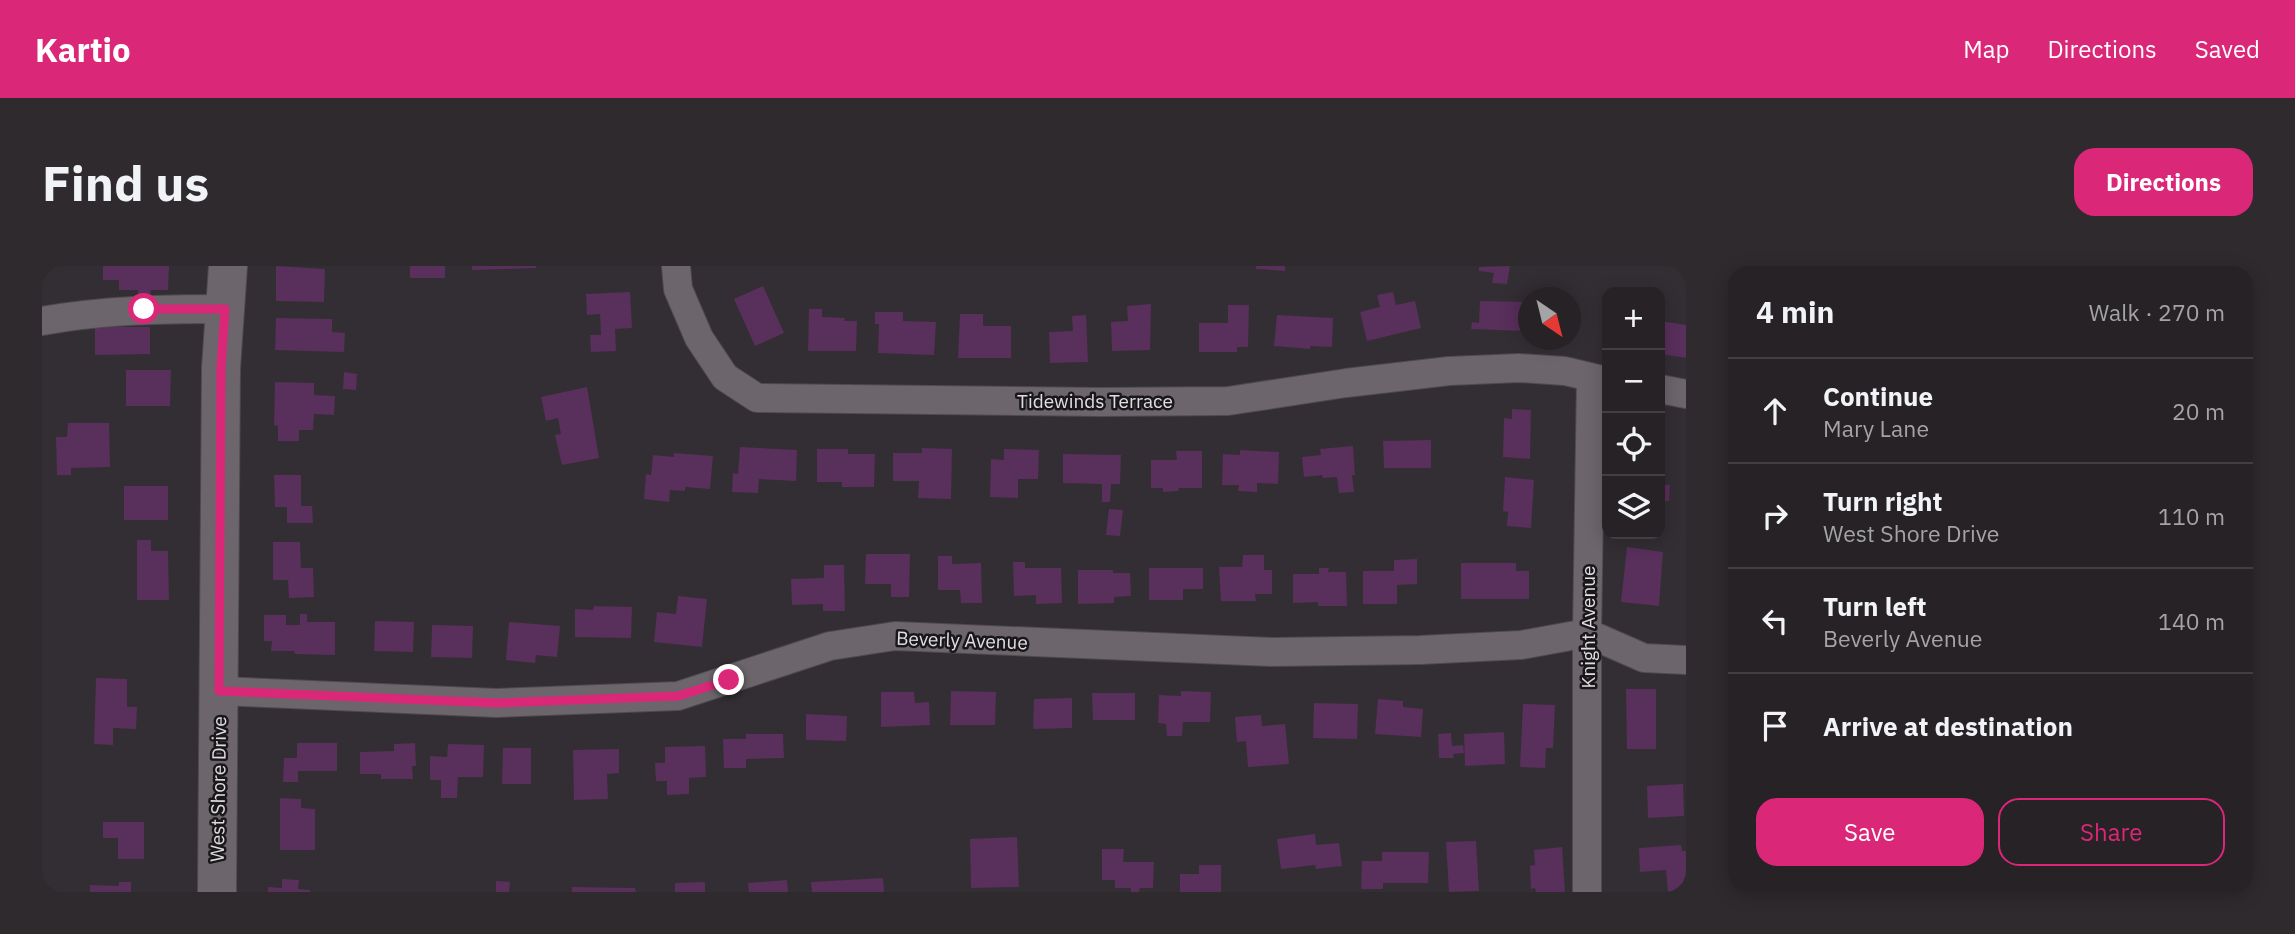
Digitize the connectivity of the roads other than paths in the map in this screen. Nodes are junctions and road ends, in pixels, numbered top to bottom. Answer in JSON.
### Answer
{"nodes":[{"id":1,"x":228,"y":266,"type":"edge"},
{"id":2,"x":676,"y":266,"type":"edge"},
{"id":3,"x":225,"y":309,"type":"junction"},
{"id":4,"x":42,"y":321,"type":"edge"},
{"id":5,"x":1599,"y":379,"type":"edge"},
{"id":6,"x":1665,"y":390,"type":"edge"},
{"id":7,"x":1686,"y":394,"type":"edge"},
{"id":8,"x":1587,"y":633,"type":"junction"},
{"id":9,"x":1686,"y":660,"type":"edge"},
{"id":10,"x":219,"y":691,"type":"junction"},
{"id":11,"x":217,"y":892,"type":"edge"},
{"id":12,"x":1587,"y":892,"type":"edge"}],
"edges":[{"from":1,"to":3,"type":"main road","name":"West Shore Drive"},
{"from":2,"to":5,"type":"street","name":"Tidewinds Terrace"},
{"from":3,"to":4,"type":"street"},
{"from":3,"to":10,"type":"main road","name":"West Shore Drive"},
{"from":5,"to":8,"type":"street","name":"Knight Avenue"},
{"from":6,"to":7,"type":"street"},
{"from":8,"to":9,"type":"street"},
{"from":8,"to":10,"type":"street","name":"Beverly Avenue"},
{"from":8,"to":12,"type":"street","name":"Knight Avenue"},
{"from":10,"to":11,"type":"main road","name":"West Shore Drive"}]}
